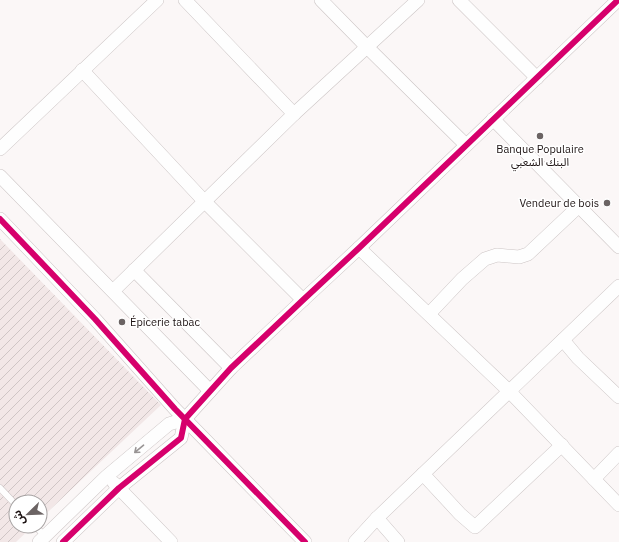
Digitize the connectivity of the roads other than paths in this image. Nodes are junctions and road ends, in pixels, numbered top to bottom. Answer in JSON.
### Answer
{"nodes":[{"id":1,"x":157,"y":0,"type":"edge"},
{"id":2,"x":185,"y":0,"type":"edge"},
{"id":3,"x":321,"y":0,"type":"edge"},
{"id":4,"x":418,"y":0,"type":"edge"},
{"id":5,"x":459,"y":0,"type":"edge"},
{"id":6,"x":618,"y":0,"type":"edge"},
{"id":7,"x":366,"y":47,"type":"junction"},
{"id":8,"x":82,"y":70,"type":"junction"},
{"id":9,"x":537,"y":78,"type":"junction"},
{"id":10,"x":294,"y":114,"type":"junction"},
{"id":11,"x":493,"y":119,"type":"junction"},
{"id":12,"x":466,"y":145,"type":"junction"},
{"id":13,"x":0,"y":149,"type":"edge"},
{"id":14,"x":0,"y":176,"type":"edge"},
{"id":15,"x":205,"y":202,"type":"junction"},
{"id":16,"x":579,"y":206,"type":"junction"},
{"id":17,"x":0,"y":218,"type":"edge"},
{"id":18,"x":619,"y":247,"type":"edge"},
{"id":19,"x":360,"y":248,"type":"junction"},
{"id":20,"x":134,"y":270,"type":"junction"},
{"id":21,"x":619,"y":286,"type":"edge"},
{"id":22,"x":113,"y":291,"type":"junction"},
{"id":23,"x":303,"y":300,"type":"junction"},
{"id":24,"x":429,"y":314,"type":"junction"},
{"id":25,"x":563,"y":340,"type":"junction"},
{"id":26,"x":231,"y":368,"type":"junction"},
{"id":27,"x":210,"y":391,"type":"junction"},
{"id":28,"x":510,"y":391,"type":"junction"},
{"id":29,"x":619,"y":397,"type":"edge"},
{"id":30,"x":185,"y":419,"type":"junction"},
{"id":31,"x":562,"y":445,"type":"junction"},
{"id":32,"x":619,"y":454,"type":"edge"},
{"id":33,"x":423,"y":474,"type":"junction"},
{"id":34,"x":108,"y":476,"type":"junction"},
{"id":35,"x":594,"y":479,"type":"junction"},
{"id":36,"x":0,"y":488,"type":"edge"},
{"id":37,"x":119,"y":488,"type":"junction"},
{"id":38,"x":8,"y":496,"type":"edge"},
{"id":39,"x":619,"y":505,"type":"edge"},
{"id":40,"x":377,"y":518,"type":"junction"},
{"id":41,"x":45,"y":540,"type":"edge"},
{"id":42,"x":63,"y":542,"type":"edge"},
{"id":43,"x":171,"y":542,"type":"edge"},
{"id":44,"x":305,"y":542,"type":"edge"},
{"id":45,"x":355,"y":542,"type":"edge"},
{"id":46,"x":398,"y":542,"type":"edge"}],
"edges":[{"from":1,"to":8,"type":"street"},
{"from":2,"to":10,"type":"street"},
{"from":3,"to":7,"type":"street"},
{"from":4,"to":7,"type":"street"},
{"from":5,"to":9,"type":"street"},
{"from":6,"to":9,"type":"street"},
{"from":7,"to":10,"type":"street"},
{"from":7,"to":12,"type":"street"},
{"from":8,"to":13,"type":"street"},
{"from":8,"to":15,"type":"street"},
{"from":9,"to":11,"type":"street"},
{"from":10,"to":15,"type":"street"},
{"from":11,"to":12,"type":"street"},
{"from":11,"to":16,"type":"street"},
{"from":12,"to":19,"type":"street"},
{"from":14,"to":22,"type":"street"},
{"from":15,"to":20,"type":"street"},
{"from":15,"to":23,"type":"street"},
{"from":16,"to":18,"type":"street"},
{"from":16,"to":24,"type":"street"},
{"from":17,"to":30,"type":"street"},
{"from":19,"to":23,"type":"street"},
{"from":19,"to":24,"type":"street"},
{"from":20,"to":22,"type":"street"},
{"from":20,"to":26,"type":"street"},
{"from":21,"to":25,"type":"street"},
{"from":22,"to":27,"type":"street"},
{"from":23,"to":26,"type":"street"},
{"from":24,"to":28,"type":"street"},
{"from":25,"to":28,"type":"street"},
{"from":25,"to":29,"type":"street"},
{"from":26,"to":27,"type":"street"},
{"from":27,"to":30,"type":"street"},
{"from":28,"to":31,"type":"street"},
{"from":28,"to":33,"type":"street"},
{"from":30,"to":34,"type":"street","one_way":true},
{"from":30,"to":37,"type":"street"},
{"from":30,"to":44,"type":"street"},
{"from":31,"to":33,"type":"street"},
{"from":31,"to":35,"type":"street"},
{"from":32,"to":35,"type":"street"},
{"from":33,"to":40,"type":"street"},
{"from":34,"to":37,"type":"street"},
{"from":34,"to":41,"type":"street"},
{"from":35,"to":39,"type":"street"},
{"from":36,"to":38,"type":"lane"},
{"from":37,"to":42,"type":"street"},
{"from":37,"to":43,"type":"street"},
{"from":40,"to":45,"type":"street"},
{"from":40,"to":46,"type":"street"}]}
